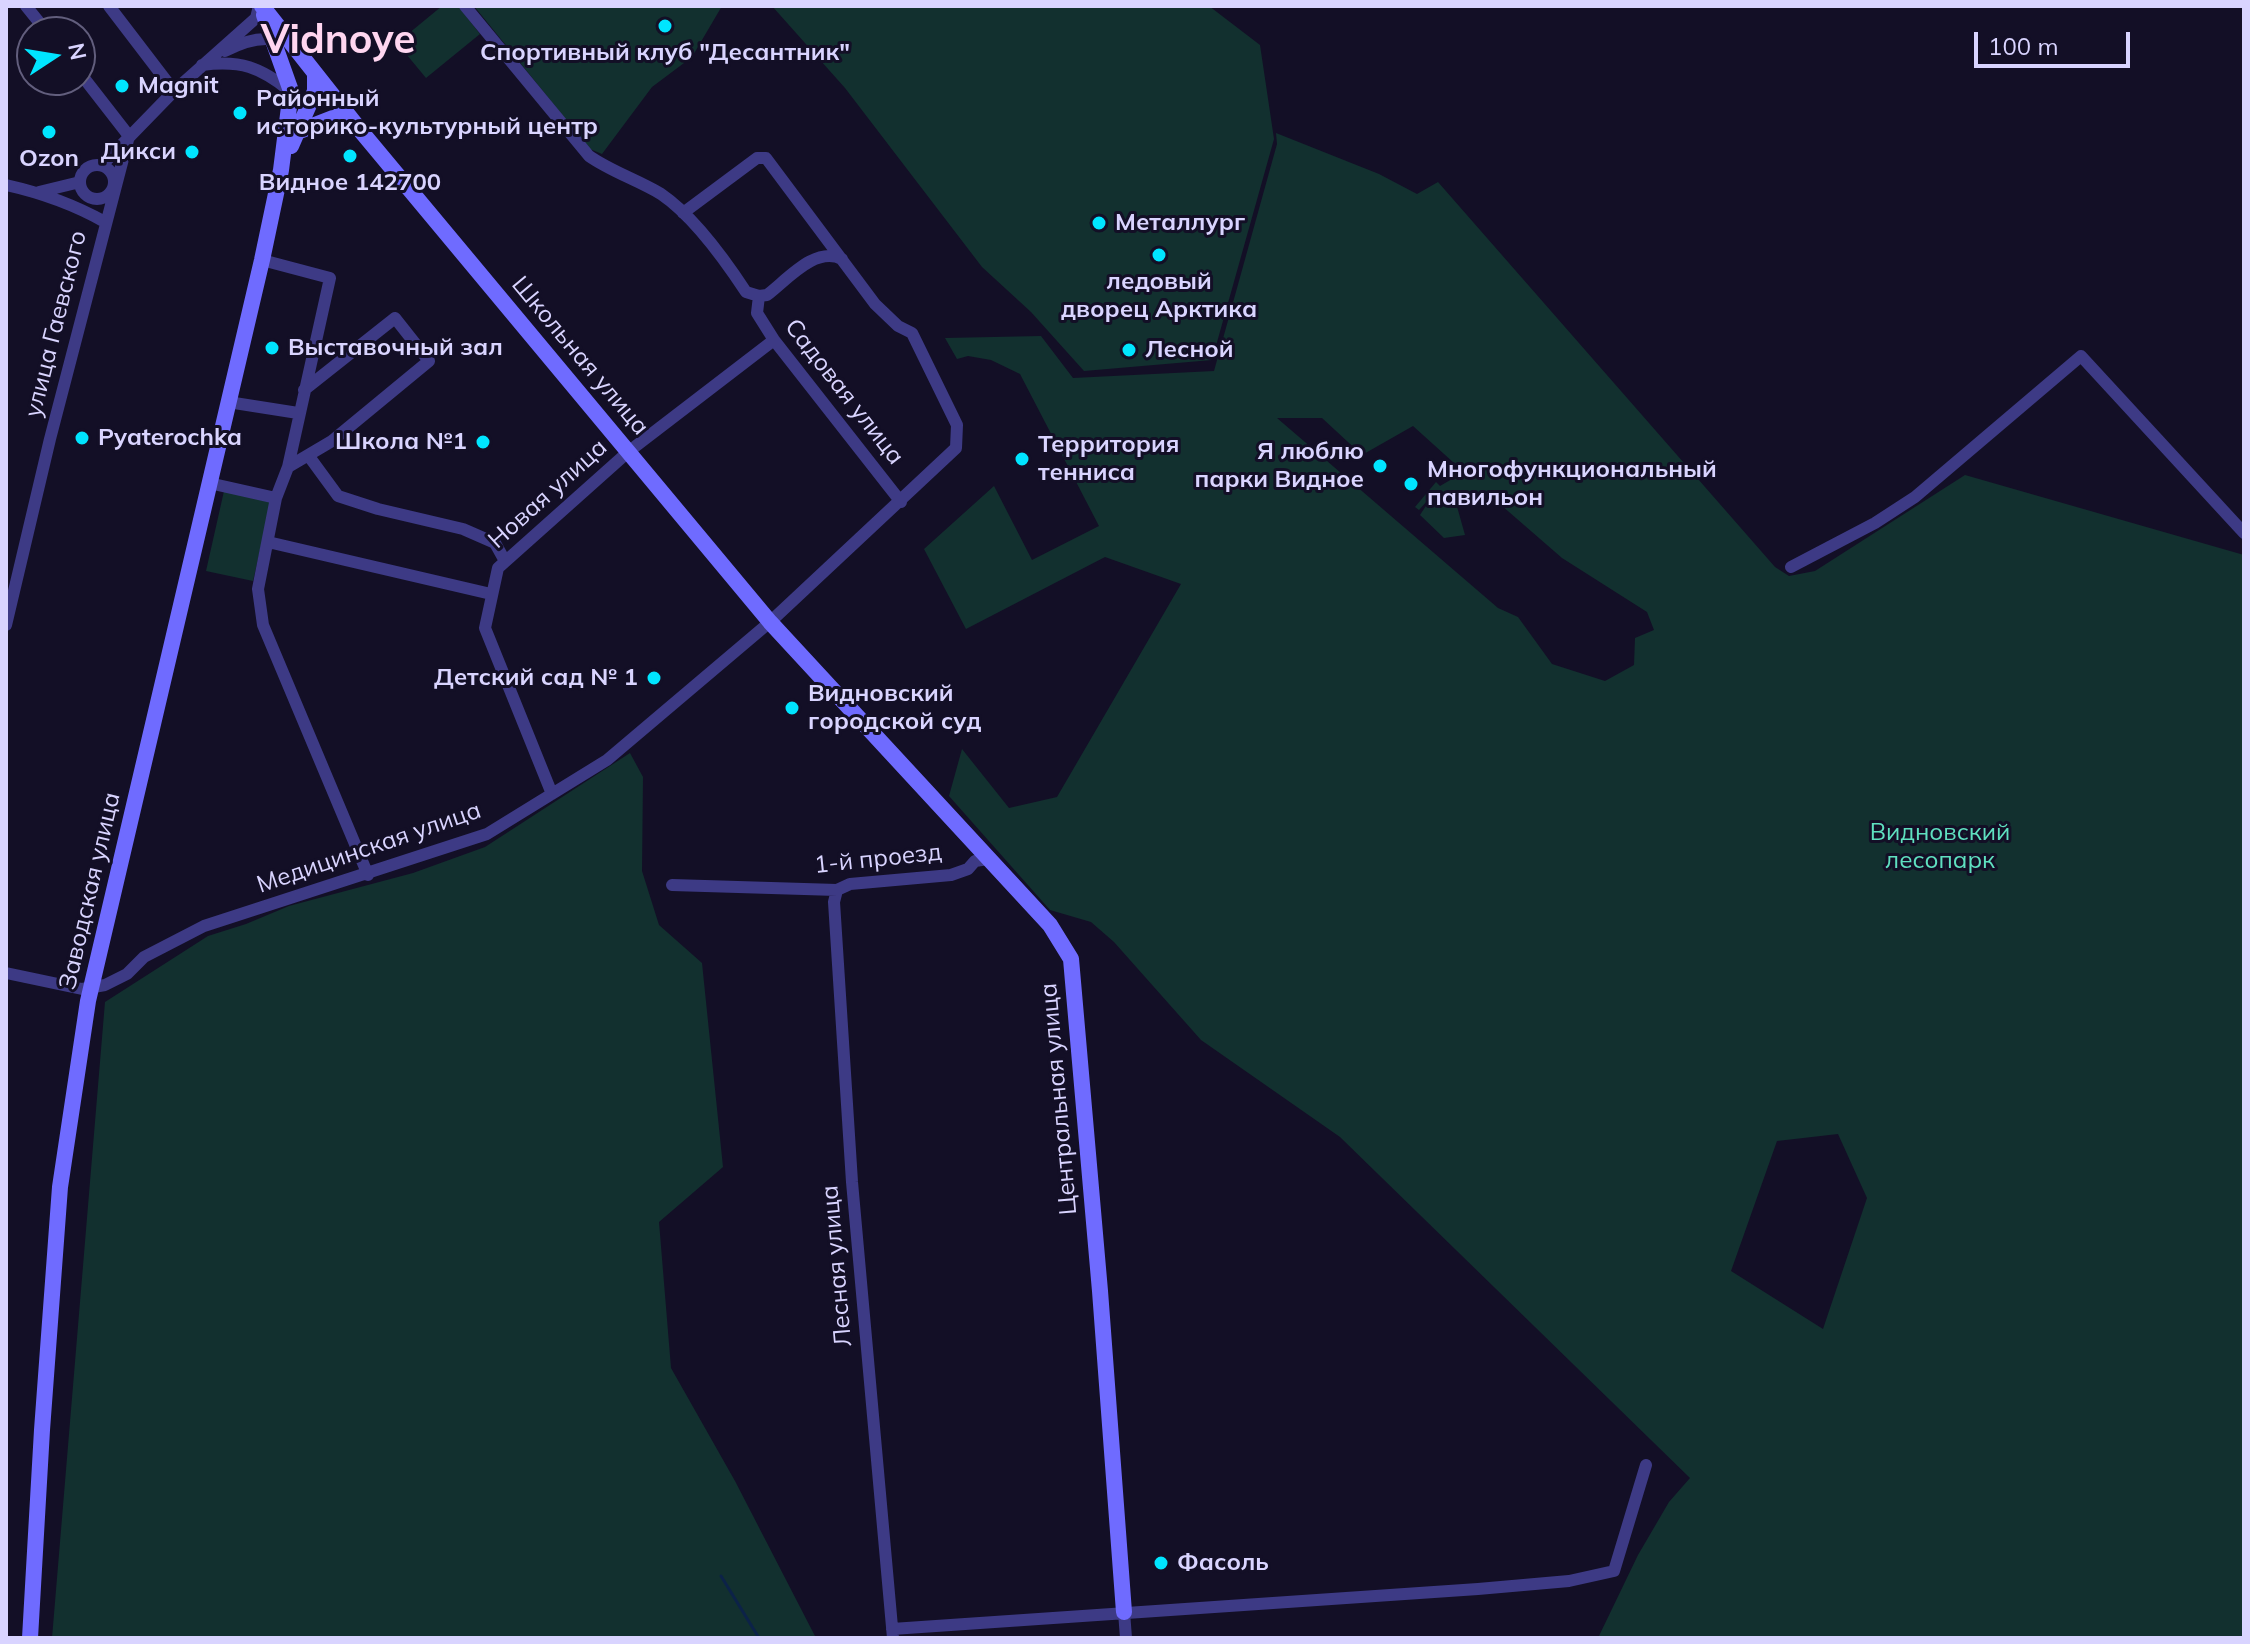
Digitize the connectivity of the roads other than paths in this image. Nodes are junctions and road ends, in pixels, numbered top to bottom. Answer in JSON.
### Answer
{"nodes":[{"id":1,"x":109,"y":6,"type":"edge"},
{"id":2,"x":260,"y":6,"type":"edge"},
{"id":3,"x":465,"y":6,"type":"edge"},
{"id":4,"x":272,"y":38,"type":"junction"},
{"id":5,"x":292,"y":44,"type":"junction"},
{"id":6,"x":202,"y":65,"type":"junction"},
{"id":7,"x":315,"y":73,"type":"junction"},
{"id":8,"x":289,"y":86,"type":"junction"},
{"id":9,"x":174,"y":91,"type":"junction"},
{"id":10,"x":96,"y":94,"type":"edge"},
{"id":11,"x":311,"y":98,"type":"junction"},
{"id":12,"x":352,"y":121,"type":"junction"},
{"id":13,"x":297,"y":132,"type":"junction"},
{"id":14,"x":129,"y":136,"type":"junction"},
{"id":15,"x":102,"y":165,"type":"junction"},
{"id":16,"x":281,"y":167,"type":"junction"},
{"id":17,"x":80,"y":182,"type":"junction"},
{"id":18,"x":6,"y":185,"type":"edge"},
{"id":19,"x":114,"y":188,"type":"junction"},
{"id":20,"x":39,"y":192,"type":"junction"},
{"id":21,"x":97,"y":200,"type":"junction"},
{"id":22,"x":80,"y":208,"type":"junction"},
{"id":23,"x":683,"y":213,"type":"junction"},
{"id":24,"x":105,"y":222,"type":"junction"},
{"id":25,"x":842,"y":259,"type":"junction"},
{"id":26,"x":262,"y":260,"type":"junction"},
{"id":27,"x":759,"y":296,"type":"junction"},
{"id":28,"x":774,"y":340,"type":"junction"},
{"id":29,"x":304,"y":390,"type":"junction"},
{"id":30,"x":228,"y":402,"type":"junction"},
{"id":31,"x":298,"y":413,"type":"junction"},
{"id":32,"x":628,"y":452,"type":"junction"},
{"id":33,"x":308,"y":455,"type":"junction"},
{"id":34,"x":288,"y":467,"type":"junction"},
{"id":35,"x":209,"y":483,"type":"junction"},
{"id":36,"x":276,"y":498,"type":"junction"},
{"id":37,"x":901,"y":502,"type":"junction"},
{"id":38,"x":2244,"y":533,"type":"edge"},
{"id":39,"x":268,"y":542,"type":"junction"},
{"id":40,"x":505,"y":561,"type":"junction"},
{"id":41,"x":1791,"y":567,"type":"dead end"},
{"id":42,"x":491,"y":594,"type":"junction"},
{"id":43,"x":770,"y":622,"type":"junction"},
{"id":44,"x":6,"y":625,"type":"edge"},
{"id":45,"x":552,"y":794,"type":"junction"},
{"id":46,"x":988,"y":859,"type":"junction"},
{"id":47,"x":368,"y":875,"type":"junction"},
{"id":48,"x":672,"y":885,"type":"dead end"},
{"id":49,"x":837,"y":890,"type":"junction"},
{"id":50,"x":6,"y":973,"type":"edge"},
{"id":51,"x":91,"y":988,"type":"junction"},
{"id":52,"x":1646,"y":1465,"type":"dead end"},
{"id":53,"x":1124,"y":1612,"type":"junction"},
{"id":54,"x":892,"y":1634,"type":"edge"},
{"id":55,"x":30,"y":1638,"type":"edge"},
{"id":56,"x":1126,"y":1638,"type":"edge"}],
"edges":[{"from":1,"to":9,"type":"street"},
{"from":2,"to":4,"type":"street"},
{"from":2,"to":5,"type":"street","name":"Школьная улица"},
{"from":2,"to":6,"type":"street"},
{"from":3,"to":23,"type":"street"},
{"from":4,"to":5,"type":"street"},
{"from":4,"to":6,"type":"street"},
{"from":4,"to":8,"type":"street"},
{"from":5,"to":7,"type":"street","name":"Школьная улица"},
{"from":6,"to":8,"type":"street"},
{"from":6,"to":9,"type":"street","name":"улица Гаевского"},
{"from":7,"to":8,"type":"street"},
{"from":7,"to":11,"type":"street"},
{"from":7,"to":12,"type":"street","name":"Школьная улица"},
{"from":8,"to":11,"type":"street"},
{"from":8,"to":16,"type":"street"},
{"from":9,"to":14,"type":"street","name":"улица Гаевского"},
{"from":10,"to":14,"type":"street"},
{"from":11,"to":12,"type":"street"},
{"from":11,"to":13,"type":"street"},
{"from":12,"to":13,"type":"street"},
{"from":12,"to":32,"type":"street","name":"Школьная улица"},
{"from":13,"to":16,"type":"street"},
{"from":14,"to":15,"type":"street","name":"улица Гаевского"},
{"from":14,"to":19,"type":"street","name":"улица Гаевского"},
{"from":15,"to":17,"type":"street"},
{"from":15,"to":19,"type":"street"},
{"from":16,"to":26,"type":"street","name":"Заводская улица"},
{"from":17,"to":20,"type":"street"},
{"from":17,"to":21,"type":"street"},
{"from":18,"to":20,"type":"street"},
{"from":19,"to":21,"type":"street"},
{"from":19,"to":24,"type":"street","name":"улица Гаевского"},
{"from":20,"to":22,"type":"street"},
{"from":21,"to":22,"type":"street"},
{"from":21,"to":24,"type":"street","name":"улица Гаевского"},
{"from":22,"to":24,"type":"street"},
{"from":23,"to":25,"type":"street"},
{"from":23,"to":27,"type":"street"},
{"from":24,"to":44,"type":"street","name":"улица Гаевского"},
{"from":25,"to":27,"type":"street"},
{"from":25,"to":37,"type":"street","name":"Медицинская улица"},
{"from":26,"to":29,"type":"street"},
{"from":26,"to":30,"type":"street","name":"Заводская улица"},
{"from":27,"to":28,"type":"street","name":"Садовая улица"},
{"from":28,"to":32,"type":"street","name":"Новая улица"},
{"from":28,"to":37,"type":"street","name":"Садовая улица"},
{"from":29,"to":31,"type":"street"},
{"from":29,"to":33,"type":"street"},
{"from":30,"to":31,"type":"street"},
{"from":30,"to":35,"type":"street","name":"Заводская улица"},
{"from":31,"to":34,"type":"street"},
{"from":32,"to":40,"type":"street","name":"Новая улица"},
{"from":32,"to":43,"type":"street","name":"Школьная улица"},
{"from":33,"to":34,"type":"street"},
{"from":33,"to":40,"type":"street"},
{"from":34,"to":36,"type":"street"},
{"from":35,"to":36,"type":"street"},
{"from":35,"to":51,"type":"street","name":"Заводская улица"},
{"from":36,"to":39,"type":"street"},
{"from":37,"to":43,"type":"street","name":"Медицинская улица"},
{"from":38,"to":41,"type":"street"},
{"from":39,"to":42,"type":"street"},
{"from":39,"to":47,"type":"street"},
{"from":40,"to":42,"type":"street","name":"Новая улица"},
{"from":42,"to":45,"type":"street","name":"Новая улица"},
{"from":43,"to":45,"type":"street","name":"Медицинская улица"},
{"from":43,"to":46,"type":"street","name":"Центральная улица"},
{"from":45,"to":47,"type":"street","name":"Медицинская улица"},
{"from":46,"to":49,"type":"street","name":"1-й проезд"},
{"from":46,"to":53,"type":"street","name":"Центральная улица"},
{"from":47,"to":51,"type":"street","name":"Медицинская улица"},
{"from":48,"to":49,"type":"street","name":"1-й проезд"},
{"from":49,"to":54,"type":"street","name":"Лесная улица"},
{"from":50,"to":51,"type":"street"},
{"from":51,"to":55,"type":"street","name":"Заводская улица"},
{"from":52,"to":53,"type":"street"},
{"from":53,"to":54,"type":"street"},
{"from":53,"to":56,"type":"street","name":"Центральная улица"}]}
